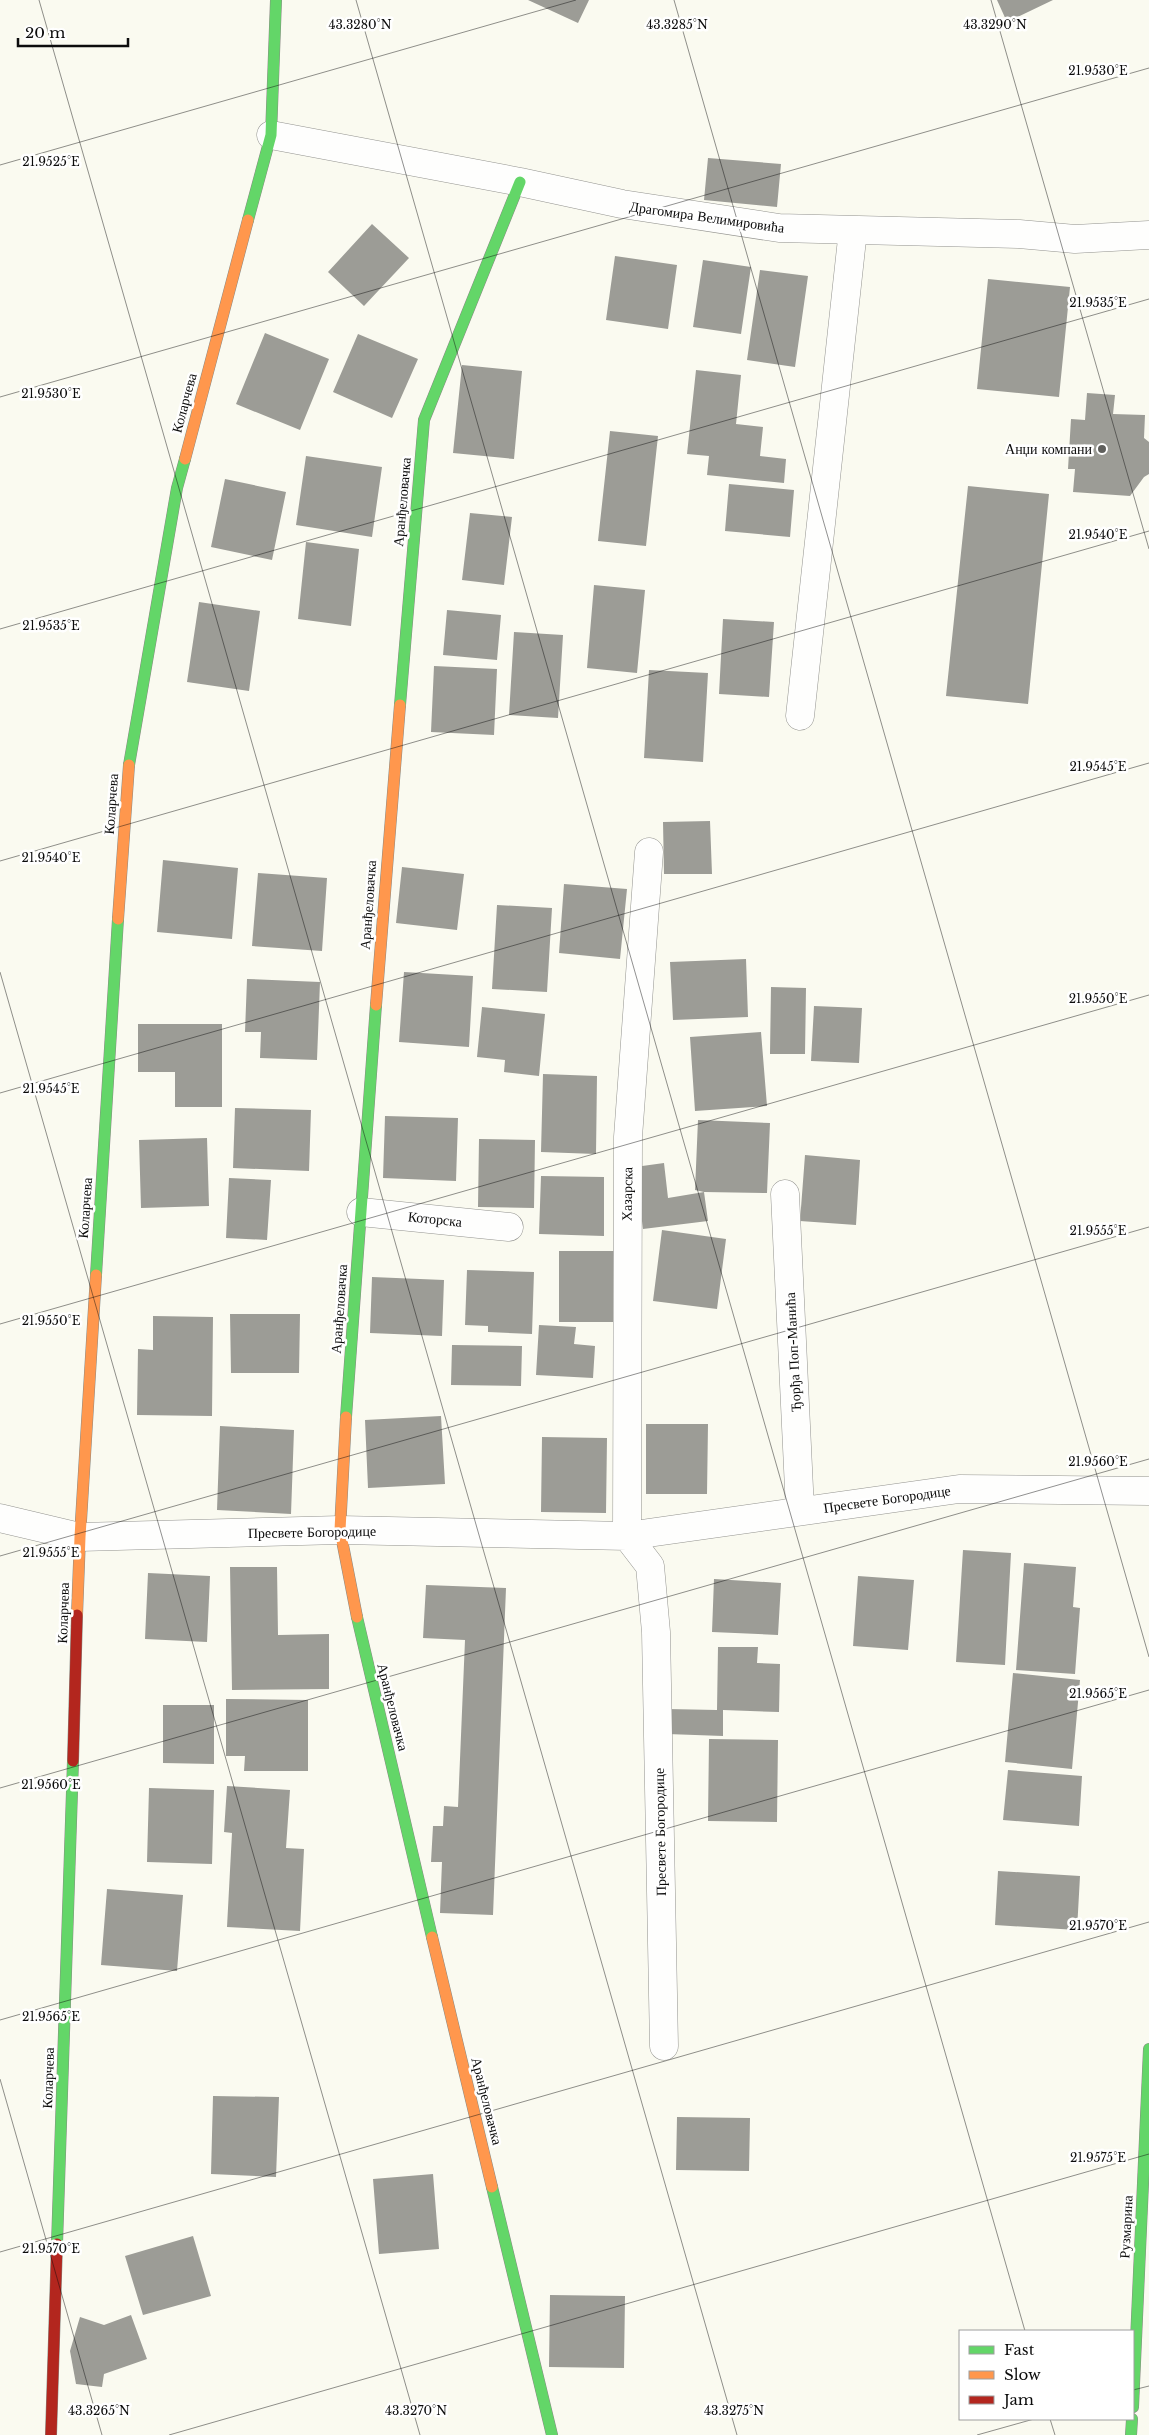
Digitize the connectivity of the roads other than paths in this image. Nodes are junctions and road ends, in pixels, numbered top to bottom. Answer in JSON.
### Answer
{"nodes":[{"id":1,"x":276,"y":0,"type":"edge"},
{"id":2,"x":271,"y":135,"type":"junction"},
{"id":3,"x":520,"y":182,"type":"junction"},
{"id":4,"x":853,"y":230,"type":"junction"},
{"id":5,"x":1149,"y":235,"type":"edge"},
{"id":6,"x":800,"y":716,"type":"dead end"},
{"id":7,"x":649,"y":852,"type":"dead end"},
{"id":8,"x":785,"y":1194,"type":"dead end"},
{"id":9,"x":361,"y":1212,"type":"junction"},
{"id":10,"x":509,"y":1226,"type":"dead end"},
{"id":11,"x":1149,"y":1491,"type":"edge"},
{"id":12,"x":800,"y":1510,"type":"junction"},
{"id":13,"x":0,"y":1518,"type":"edge"},
{"id":14,"x":340,"y":1530,"type":"junction"},
{"id":15,"x":627,"y":1536,"type":"junction"},
{"id":16,"x":80,"y":1537,"type":"junction"},
{"id":17,"x":664,"y":2046,"type":"dead end"},
{"id":18,"x":1149,"y":2049,"type":"edge"},
{"id":19,"x":1134,"y":2385,"type":"edge"},
{"id":20,"x":1132,"y":2420,"type":"edge"},
{"id":21,"x":51,"y":2435,"type":"edge"},
{"id":22,"x":552,"y":2435,"type":"edge"},
{"id":23,"x":1132,"y":2435,"type":"edge"}],
"edges":[{"from":1,"to":2,"type":"street","name":"Коларчева"},
{"from":2,"to":3,"type":"street","name":"Драгомира Велимировића"},
{"from":2,"to":16,"type":"street","name":"Коларчева"},
{"from":3,"to":4,"type":"street","name":"Драгомира Велимировића"},
{"from":3,"to":9,"type":"street","name":"Аранђеловачка"},
{"from":4,"to":5,"type":"street","name":"Драгомира Велимировића"},
{"from":4,"to":6,"type":"street"},
{"from":7,"to":15,"type":"street","name":"Хазарска"},
{"from":8,"to":12,"type":"street","name":"Ђорђа Поп-Манића"},
{"from":9,"to":10,"type":"street","name":"Которска"},
{"from":9,"to":14,"type":"street","name":"Аранђеловачка"},
{"from":11,"to":12,"type":"street","name":"Пресвете Богородице"},
{"from":12,"to":15,"type":"street","name":"Пресвете Богородице"},
{"from":13,"to":16,"type":"street","name":"Пресвете Богородице"},
{"from":14,"to":15,"type":"street","name":"Пресвете Богородице"},
{"from":14,"to":16,"type":"street","name":"Пресвете Богородице"},
{"from":14,"to":22,"type":"street","name":"Аранђеловачка"},
{"from":15,"to":17,"type":"street","name":"Пресвете Богородице"},
{"from":16,"to":21,"type":"street","name":"Коларчева"},
{"from":18,"to":19,"type":"street","name":"Рузмарина"},
{"from":20,"to":23,"type":"street"}]}
